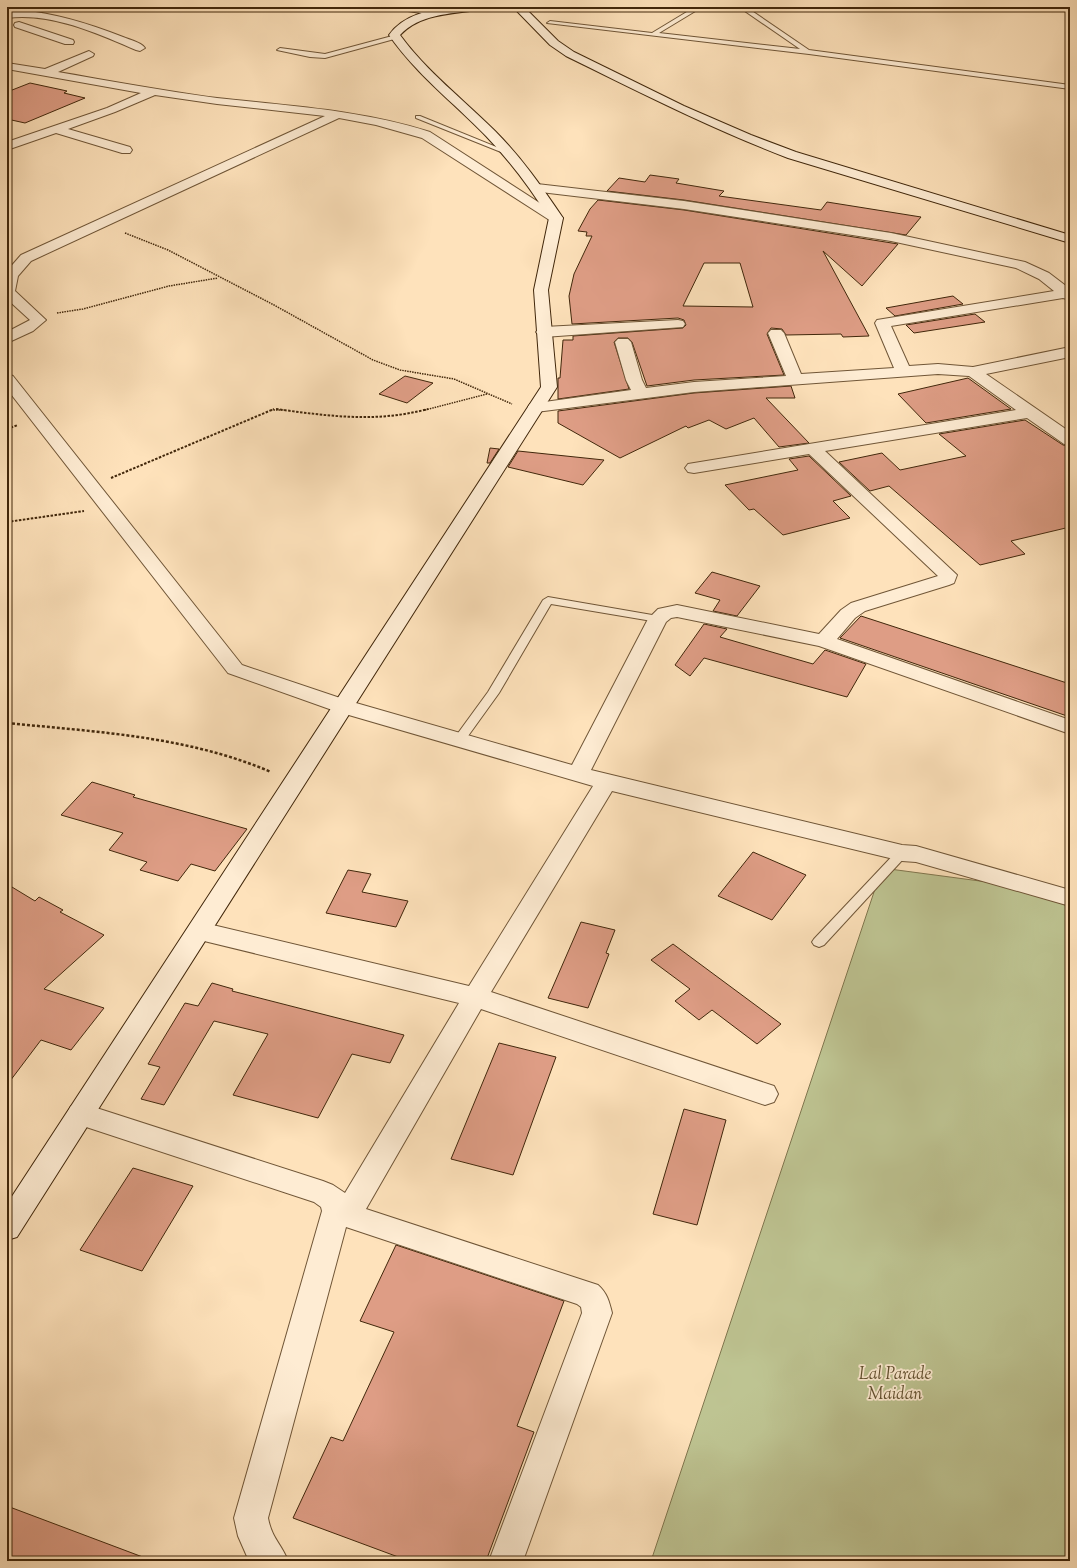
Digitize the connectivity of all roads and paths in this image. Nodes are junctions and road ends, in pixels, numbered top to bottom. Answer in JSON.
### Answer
{"nodes":[{"id":1,"x":385,"y":7,"type":"edge"},
{"id":2,"x":477,"y":7,"type":"edge"},
{"id":3,"x":518,"y":7,"type":"edge"},
{"id":4,"x":699,"y":7,"type":"edge"},
{"id":5,"x":742,"y":7,"type":"edge"},
{"id":6,"x":443,"y":10,"type":"edge"},
{"id":7,"x":542,"y":11,"type":"dead end"},
{"id":8,"x":7,"y":15,"type":"edge"},
{"id":9,"x":7,"y":21,"type":"edge"},
{"id":10,"x":550,"y":23,"type":"junction"},
{"id":11,"x":654,"y":34,"type":"junction"},
{"id":12,"x":396,"y":37,"type":"junction"},
{"id":13,"x":69,"y":42,"type":"dead end"},
{"id":14,"x":140,"y":48,"type":"dead end"},
{"id":15,"x":280,"y":50,"type":"dead end"},
{"id":16,"x":808,"y":52,"type":"junction"},
{"id":17,"x":89,"y":54,"type":"dead end"},
{"id":18,"x":7,"y":66,"type":"edge"},
{"id":19,"x":46,"y":73,"type":"junction"},
{"id":20,"x":1070,"y":87,"type":"edge"},
{"id":21,"x":151,"y":93,"type":"junction"},
{"id":22,"x":337,"y":115,"type":"junction"},
{"id":23,"x":418,"y":117,"type":"dead end"},
{"id":24,"x":56,"y":129,"type":"junction"},
{"id":25,"x":7,"y":146,"type":"edge"},
{"id":26,"x":126,"y":150,"type":"dead end"},
{"id":27,"x":508,"y":153,"type":"junction"},
{"id":28,"x":537,"y":188,"type":"junction"},
{"id":29,"x":556,"y":218,"type":"junction"},
{"id":30,"x":102,"y":223,"type":"junction"},
{"id":31,"x":1070,"y":230,"type":"edge"},
{"id":32,"x":1070,"y":239,"type":"edge"},
{"id":33,"x":219,"y":278,"type":"junction"},
{"id":34,"x":9,"y":280,"type":"edge"},
{"id":35,"x":1068,"y":294,"type":"edge"},
{"id":36,"x":32,"y":314,"type":"junction"},
{"id":37,"x":678,"y":324,"type":"dead end"},
{"id":38,"x":544,"y":332,"type":"junction"},
{"id":39,"x":776,"y":332,"type":"dead end"},
{"id":40,"x":18,"y":333,"type":"edge"},
{"id":41,"x":623,"y":342,"type":"dead end"},
{"id":42,"x":1070,"y":352,"type":"edge"},
{"id":43,"x":903,"y":371,"type":"junction"},
{"id":44,"x":973,"y":372,"type":"junction"},
{"id":45,"x":7,"y":379,"type":"edge"},
{"id":46,"x":795,"y":379,"type":"junction"},
{"id":47,"x":641,"y":393,"type":"junction"},
{"id":48,"x":487,"y":394,"type":"junction"},
{"id":49,"x":535,"y":409,"type":"junction"},
{"id":50,"x":1032,"y":412,"type":"junction"},
{"id":51,"x":1070,"y":440,"type":"edge"},
{"id":52,"x":812,"y":448,"type":"junction"},
{"id":53,"x":694,"y":468,"type":"dead end"},
{"id":54,"x":91,"y":486,"type":"junction"},
{"id":55,"x":108,"y":507,"type":"junction"},
{"id":56,"x":7,"y":522,"type":"edge"},
{"id":57,"x":658,"y":619,"type":"junction"},
{"id":58,"x":824,"y":641,"type":"junction"},
{"id":59,"x":342,"y":706,"type":"junction"},
{"id":60,"x":7,"y":723,"type":"edge"},
{"id":61,"x":1070,"y":727,"type":"edge"},
{"id":62,"x":459,"y":740,"type":"junction"},
{"id":63,"x":578,"y":774,"type":"junction"},
{"id":64,"x":294,"y":781,"type":"junction"},
{"id":65,"x":606,"y":782,"type":"junction"},
{"id":66,"x":902,"y":853,"type":"junction"},
{"id":67,"x":1070,"y":898,"type":"edge"},
{"id":68,"x":200,"y":931,"type":"junction"},
{"id":69,"x":820,"y":942,"type":"dead end"},
{"id":70,"x":476,"y":997,"type":"junction"},
{"id":71,"x":765,"y":1094,"type":"dead end"},
{"id":72,"x":81,"y":1114,"type":"junction"},
{"id":73,"x":342,"y":1213,"type":"junction"},
{"id":74,"x":7,"y":1228,"type":"edge"},
{"id":75,"x":271,"y":1561,"type":"edge"},
{"id":76,"x":506,"y":1561,"type":"edge"}],
"edges":[{"from":1,"to":6,"type":"lane"},
{"from":2,"to":6,"type":"street"},
{"from":3,"to":32,"type":"street"},
{"from":4,"to":11,"type":"lane"},
{"from":5,"to":16,"type":"lane"},
{"from":6,"to":12,"type":"street"},
{"from":7,"to":10,"type":"street"},
{"from":8,"to":14,"type":"street"},
{"from":9,"to":13,"type":"street"},
{"from":10,"to":11,"type":"lane"},
{"from":10,"to":31,"type":"street"},
{"from":11,"to":16,"type":"lane"},
{"from":12,"to":15,"type":"lane"},
{"from":12,"to":27,"type":"street"},
{"from":16,"to":20,"type":"lane"},
{"from":17,"to":19,"type":"street"},
{"from":18,"to":19,"type":"street"},
{"from":19,"to":21,"type":"street"},
{"from":21,"to":22,"type":"street"},
{"from":21,"to":24,"type":"street"},
{"from":22,"to":29,"type":"street"},
{"from":22,"to":30,"type":"street"},
{"from":23,"to":27,"type":"lane"},
{"from":24,"to":25,"type":"street"},
{"from":24,"to":26,"type":"street"},
{"from":27,"to":28,"type":"street"},
{"from":28,"to":29,"type":"street"},
{"from":28,"to":35,"type":"street"},
{"from":29,"to":38,"type":"street"},
{"from":30,"to":33,"type":"path"},
{"from":30,"to":34,"type":"street"},
{"from":33,"to":36,"type":"path"},
{"from":33,"to":48,"type":"path"},
{"from":34,"to":36,"type":"street"},
{"from":35,"to":43,"type":"street"},
{"from":36,"to":40,"type":"street"},
{"from":37,"to":38,"type":"street"},
{"from":38,"to":49,"type":"street"},
{"from":39,"to":46,"type":"street"},
{"from":41,"to":47,"type":"street"},
{"from":42,"to":44,"type":"street"},
{"from":43,"to":44,"type":"street"},
{"from":43,"to":46,"type":"street"},
{"from":44,"to":50,"type":"street"},
{"from":45,"to":54,"type":"street"},
{"from":46,"to":47,"type":"street"},
{"from":47,"to":49,"type":"street"},
{"from":48,"to":49,"type":"path"},
{"from":48,"to":54,"type":"path"},
{"from":49,"to":59,"type":"street"},
{"from":50,"to":51,"type":"street"},
{"from":50,"to":52,"type":"street"},
{"from":52,"to":53,"type":"street"},
{"from":52,"to":58,"type":"street"},
{"from":54,"to":55,"type":"street"},
{"from":55,"to":56,"type":"path"},
{"from":55,"to":59,"type":"street"},
{"from":57,"to":58,"type":"street"},
{"from":57,"to":62,"type":"lane"},
{"from":57,"to":63,"type":"street"},
{"from":58,"to":61,"type":"street"},
{"from":59,"to":62,"type":"street"},
{"from":59,"to":64,"type":"street"},
{"from":60,"to":64,"type":"path"},
{"from":62,"to":63,"type":"street"},
{"from":63,"to":65,"type":"street"},
{"from":64,"to":68,"type":"street"},
{"from":65,"to":66,"type":"street"},
{"from":65,"to":70,"type":"street"},
{"from":66,"to":67,"type":"street"},
{"from":66,"to":69,"type":"lane"},
{"from":68,"to":70,"type":"street"},
{"from":68,"to":72,"type":"street"},
{"from":70,"to":71,"type":"street"},
{"from":70,"to":73,"type":"street"},
{"from":72,"to":73,"type":"street"},
{"from":72,"to":74,"type":"street"},
{"from":73,"to":75,"type":"street"},
{"from":73,"to":76,"type":"street"}]}
